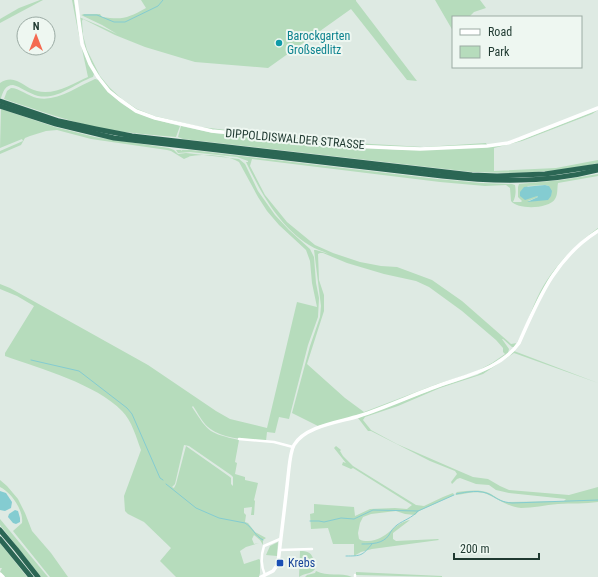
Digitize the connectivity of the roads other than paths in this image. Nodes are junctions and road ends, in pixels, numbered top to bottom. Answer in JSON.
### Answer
{"nodes":[{"id":1,"x":76,"y":0,"type":"edge"},
{"id":2,"x":0,"y":101,"type":"edge"},
{"id":3,"x":0,"y":106,"type":"edge"},
{"id":4,"x":598,"y":108,"type":"edge"},
{"id":5,"x":176,"y":144,"type":"junction"},
{"id":6,"x":598,"y":166,"type":"edge"},
{"id":7,"x":598,"y":170,"type":"edge"},
{"id":8,"x":598,"y":231,"type":"edge"},
{"id":9,"x":240,"y":439,"type":"dead end"},
{"id":10,"x":293,"y":447,"type":"junction"},
{"id":11,"x":0,"y":530,"type":"edge"},
{"id":12,"x":0,"y":539,"type":"edge"},
{"id":13,"x":280,"y":539,"type":"junction"},
{"id":14,"x":312,"y":549,"type":"dead end"},
{"id":15,"x":280,"y":550,"type":"junction"},
{"id":16,"x":0,"y":574,"type":"edge"},
{"id":17,"x":263,"y":576,"type":"edge"},
{"id":18,"x":3,"y":577,"type":"edge"},
{"id":19,"x":31,"y":577,"type":"edge"},
{"id":20,"x":38,"y":577,"type":"edge"}],
"edges":[{"from":1,"to":4,"type":"street","name":"DIPPOLDISWALDER STRASSE"},
{"from":2,"to":5,"type":"highway"},
{"from":3,"to":5,"type":"highway"},
{"from":5,"to":6,"type":"highway"},
{"from":5,"to":7,"type":"highway"},
{"from":8,"to":10,"type":"street"},
{"from":9,"to":10,"type":"street"},
{"from":10,"to":13,"type":"street"},
{"from":11,"to":20,"type":"highway"},
{"from":12,"to":19,"type":"highway"},
{"from":13,"to":15,"type":"street"},
{"from":13,"to":17,"type":"street"},
{"from":14,"to":15,"type":"street"},
{"from":15,"to":17,"type":"street"},
{"from":16,"to":18,"type":"street"}]}
